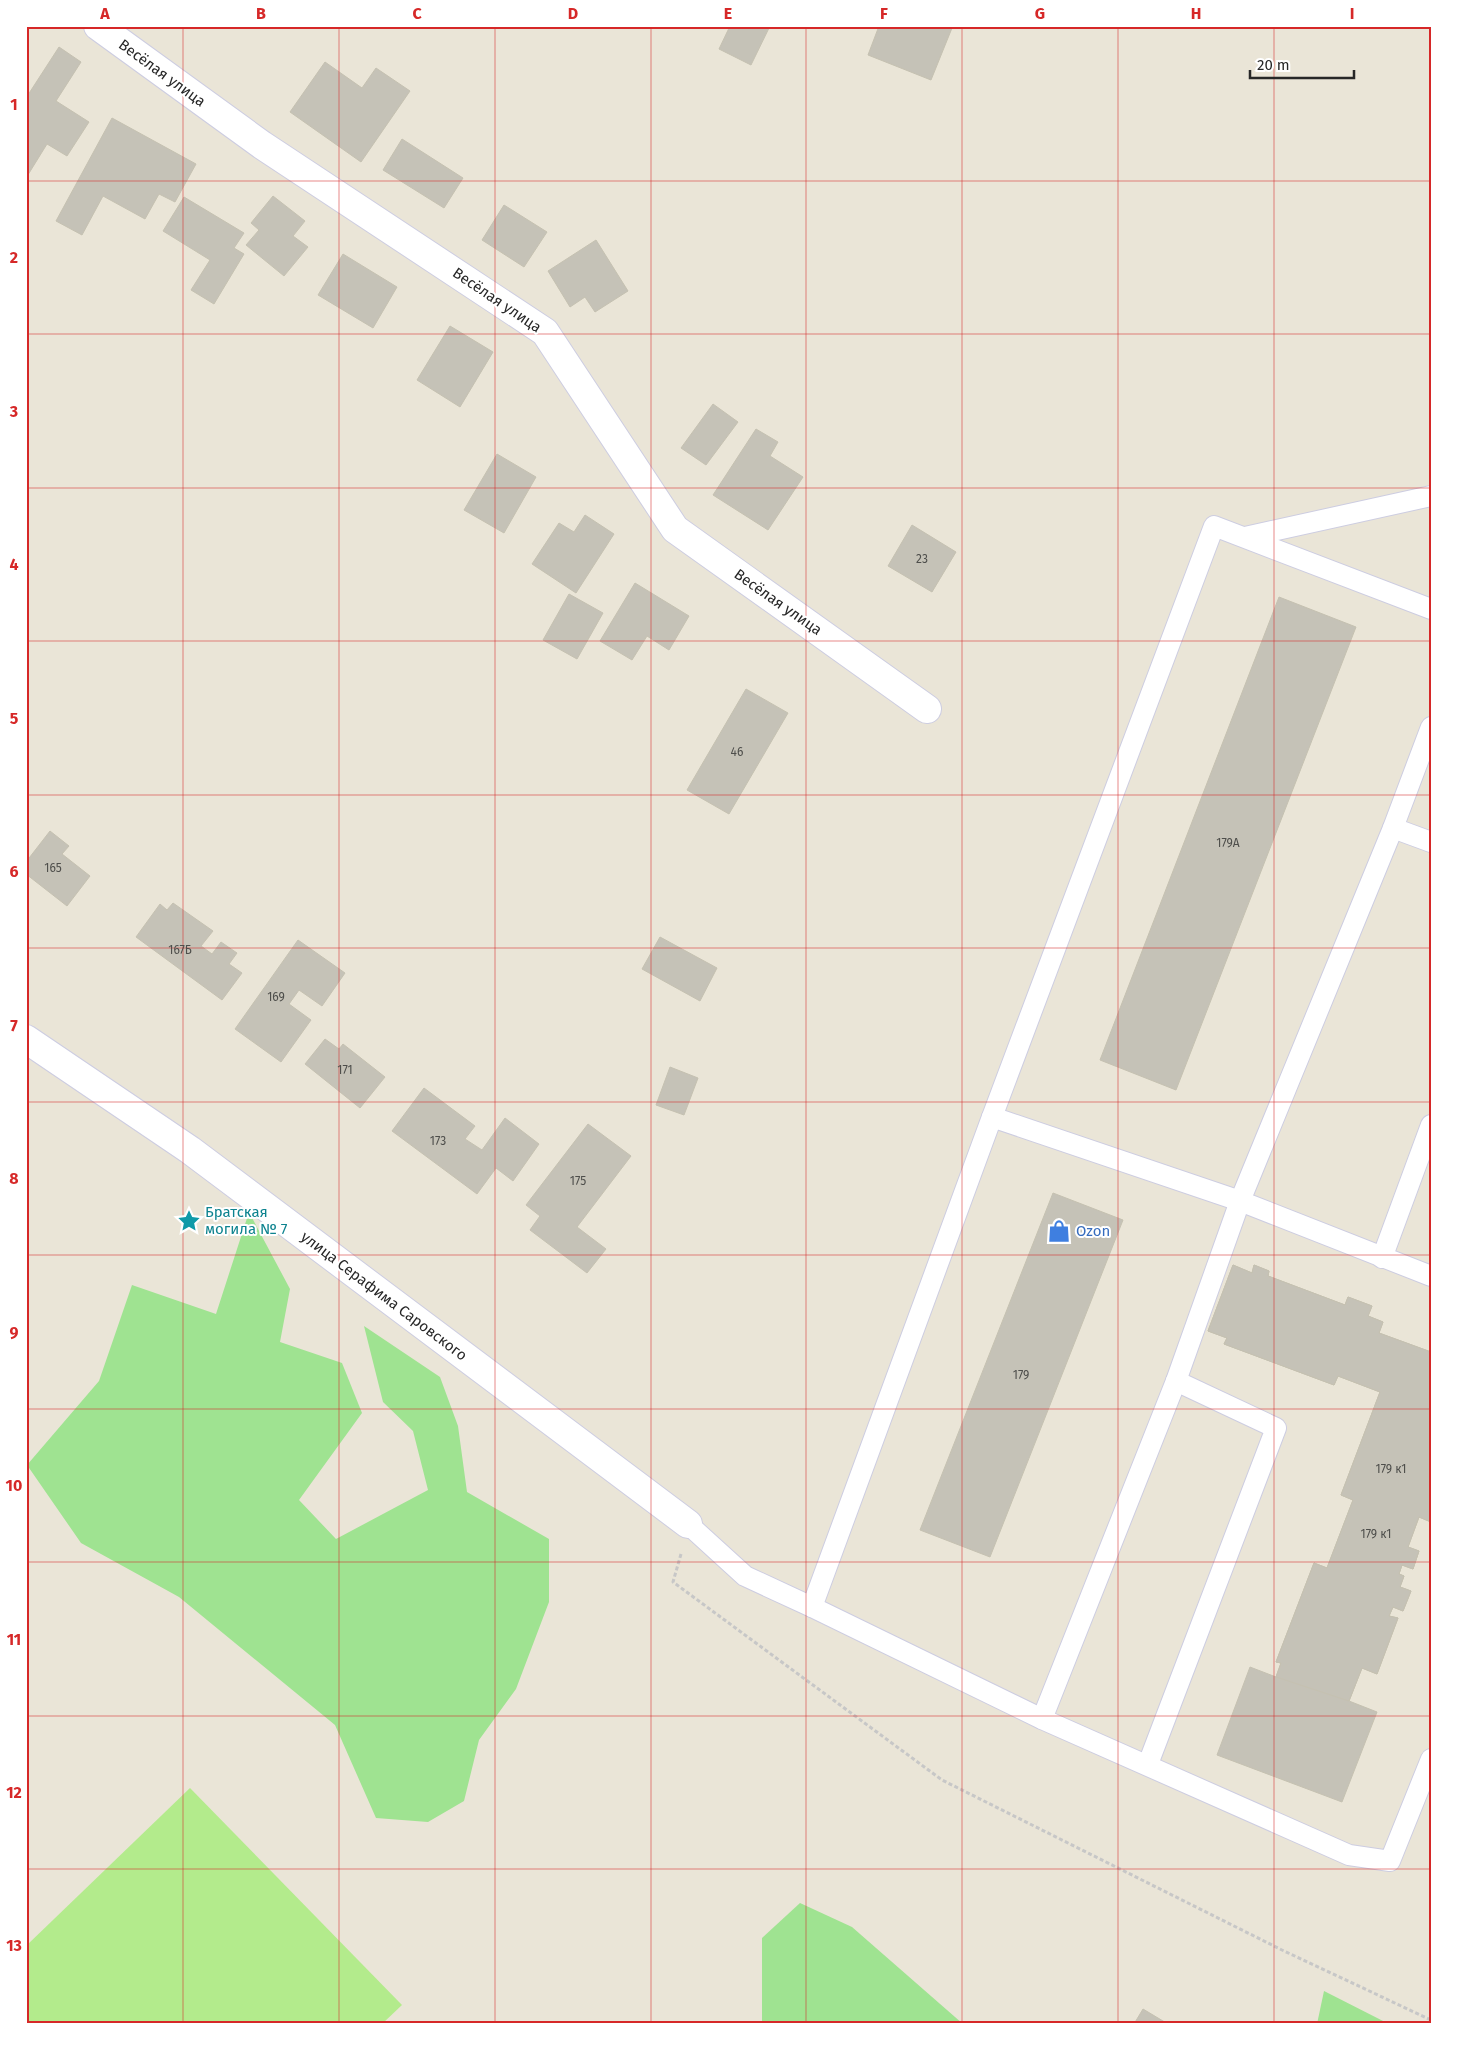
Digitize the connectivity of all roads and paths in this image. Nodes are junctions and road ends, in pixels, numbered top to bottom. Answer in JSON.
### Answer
{"nodes":[{"id":1,"x":98,"y":26,"type":"edge"},
{"id":2,"x":1431,"y":496,"type":"edge"},
{"id":3,"x":1245,"y":537,"type":"junction"},
{"id":4,"x":1431,"y":609,"type":"edge"},
{"id":5,"x":928,"y":709,"type":"dead end"},
{"id":6,"x":1431,"y":727,"type":"edge"},
{"id":7,"x":1393,"y":828,"type":"junction"},
{"id":8,"x":1431,"y":842,"type":"edge"},
{"id":9,"x":26,"y":1039,"type":"edge"},
{"id":10,"x":992,"y":1117,"type":"junction"},
{"id":11,"x":1431,"y":1125,"type":"edge"},
{"id":12,"x":1240,"y":1201,"type":"junction"},
{"id":13,"x":1382,"y":1258,"type":"junction"},
{"id":14,"x":1431,"y":1276,"type":"edge"},
{"id":15,"x":1176,"y":1381,"type":"junction"},
{"id":16,"x":688,"y":1524,"type":"junction"},
{"id":17,"x":812,"y":1607,"type":"junction"},
{"id":18,"x":1042,"y":1719,"type":"junction"},
{"id":19,"x":1431,"y":1759,"type":"edge"},
{"id":20,"x":1148,"y":1764,"type":"junction"},
{"id":21,"x":1431,"y":2020,"type":"edge"}],
"edges":[{"from":1,"to":5,"type":"street","name":"Весёлая улица"},
{"from":2,"to":3,"type":"lane"},
{"from":3,"to":4,"type":"lane"},
{"from":3,"to":10,"type":"lane"},
{"from":6,"to":7,"type":"lane"},
{"from":7,"to":8,"type":"lane"},
{"from":7,"to":12,"type":"lane"},
{"from":9,"to":16,"type":"street","name":"улица Серафима Саровского"},
{"from":10,"to":12,"type":"lane"},
{"from":10,"to":17,"type":"lane"},
{"from":11,"to":13,"type":"lane"},
{"from":12,"to":13,"type":"lane"},
{"from":12,"to":15,"type":"lane"},
{"from":13,"to":14,"type":"lane"},
{"from":15,"to":18,"type":"lane"},
{"from":15,"to":20,"type":"lane"},
{"from":16,"to":17,"type":"lane"},
{"from":16,"to":21,"type":"path"},
{"from":17,"to":18,"type":"lane"},
{"from":18,"to":20,"type":"lane"},
{"from":19,"to":20,"type":"lane"}]}
